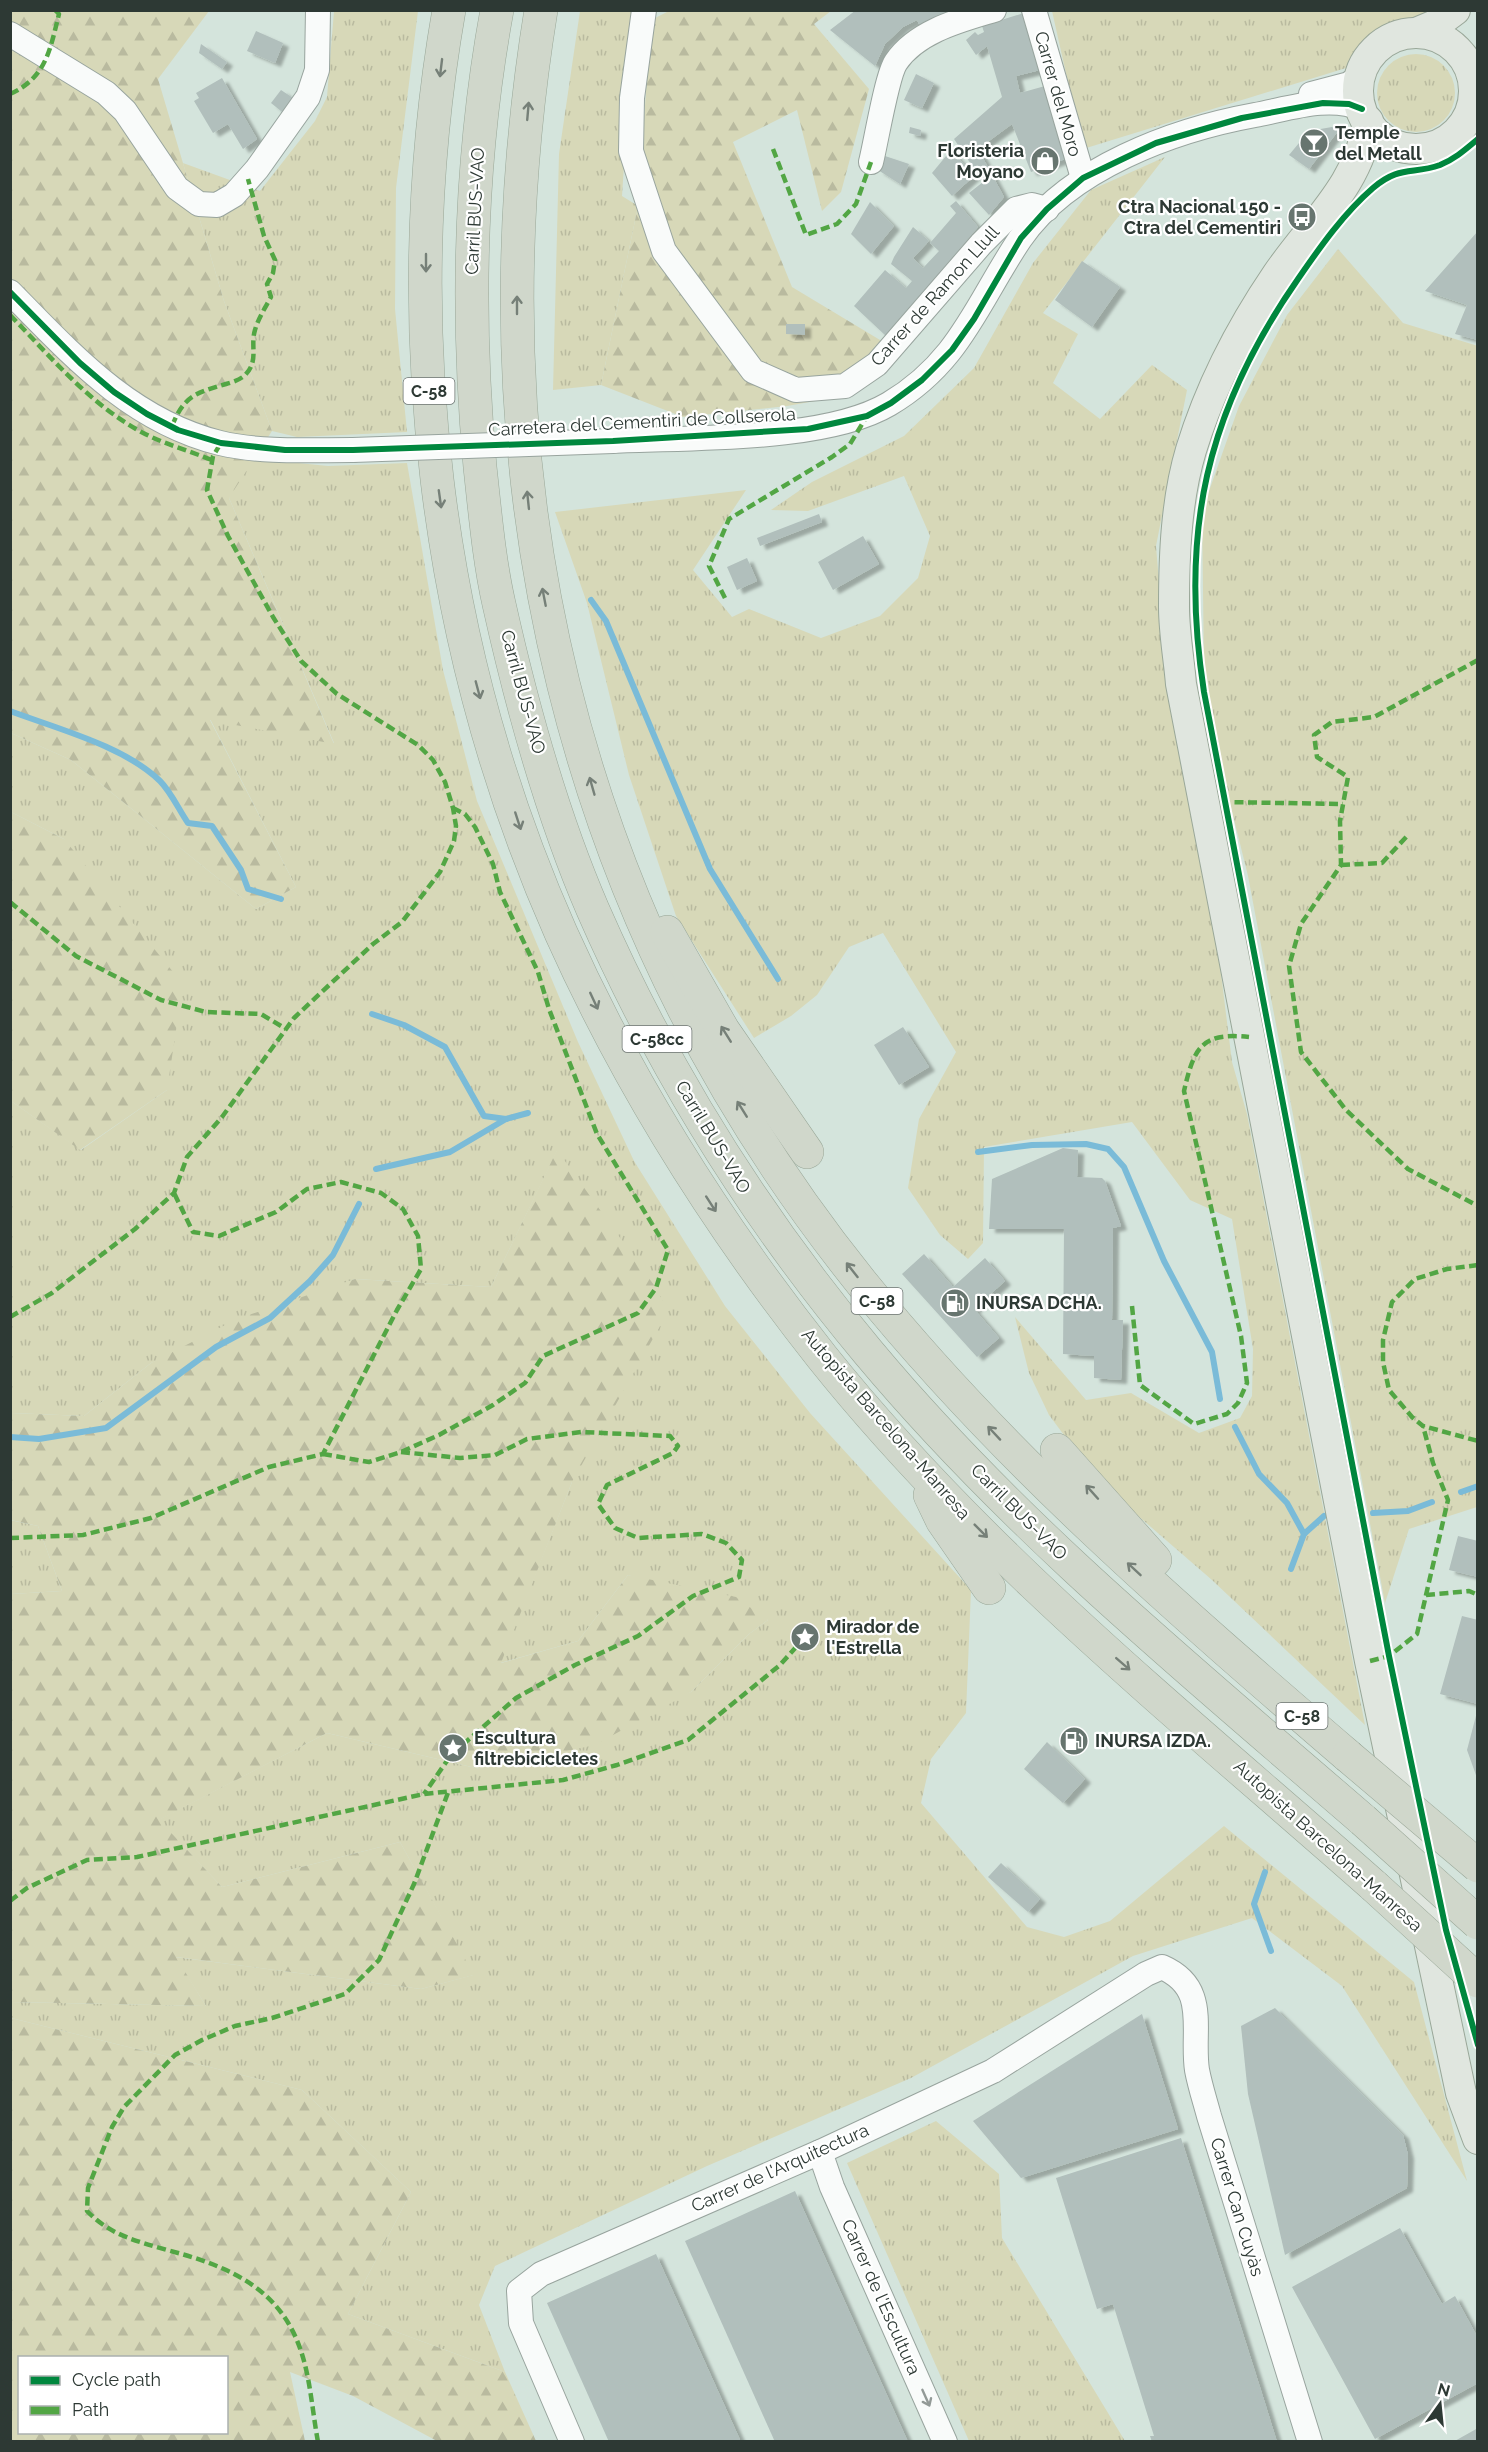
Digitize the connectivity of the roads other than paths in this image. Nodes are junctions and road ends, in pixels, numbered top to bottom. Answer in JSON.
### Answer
{"nodes":[{"id":1,"x":318,"y":10,"type":"edge"},
{"id":2,"x":449,"y":10,"type":"edge"},
{"id":3,"x":497,"y":10,"type":"edge"},
{"id":4,"x":541,"y":10,"type":"edge"},
{"id":5,"x":644,"y":10,"type":"edge"},
{"id":6,"x":994,"y":10,"type":"edge"},
{"id":7,"x":1034,"y":10,"type":"edge"},
{"id":8,"x":1455,"y":10,"type":"edge"},
{"id":9,"x":1468,"y":10,"type":"edge"},
{"id":10,"x":1416,"y":33,"type":"junction"},
{"id":11,"x":10,"y":34,"type":"edge"},
{"id":12,"x":1469,"y":68,"type":"edge"},
{"id":13,"x":1361,"y":75,"type":"junction"},
{"id":14,"x":1365,"y":115,"type":"junction"},
{"id":15,"x":1242,"y":118,"type":"junction"},
{"id":16,"x":1471,"y":119,"type":"edge"},
{"id":17,"x":1411,"y":148,"type":"junction"},
{"id":18,"x":872,"y":162,"type":"dead end"},
{"id":19,"x":1083,"y":178,"type":"junction"},
{"id":20,"x":1341,"y":192,"type":"junction"},
{"id":21,"x":1047,"y":209,"type":"junction"},
{"id":22,"x":10,"y":292,"type":"edge"},
{"id":23,"x":610,"y":841,"type":"junction"},
{"id":24,"x":807,"y":1152,"type":"dead end"},
{"id":25,"x":1057,"y":1450,"type":"dead end"},
{"id":26,"x":911,"y":1458,"type":"junction"},
{"id":27,"x":989,"y":1587,"type":"dead end"},
{"id":28,"x":1256,"y":1677,"type":"junction"},
{"id":29,"x":1243,"y":1800,"type":"dead end"},
{"id":30,"x":1478,"y":1866,"type":"edge"},
{"id":31,"x":1376,"y":1897,"type":"junction"},
{"id":32,"x":1478,"y":1923,"type":"edge"},
{"id":33,"x":1177,"y":1974,"type":"joint"},
{"id":34,"x":1473,"y":1976,"type":"edge"},
{"id":35,"x":1478,"y":2139,"type":"edge"},
{"id":36,"x":820,"y":2152,"type":"junction"},
{"id":37,"x":572,"y":2442,"type":"edge"},
{"id":38,"x":945,"y":2442,"type":"edge"},
{"id":39,"x":1310,"y":2442,"type":"edge"}],
"edges":[{"from":1,"to":11,"type":"street"},
{"from":2,"to":26,"type":"highway","name":"Autopista Barcelona-Manresa","number":"C-58","one_way":true},
{"from":3,"to":32,"type":"highway","name":"Carril BUS-VAO","number":"C-58cc","bridge":true},
{"from":23,"to":4,"type":"highway","number":"C-58","one_way":true},
{"from":5,"to":21,"type":"street","name":"Carrer de Ramon Llull"},
{"from":6,"to":18,"type":"street"},
{"from":7,"to":19,"type":"street","name":"Carrer del Moro"},
{"from":8,"to":10,"type":"main road"},
{"from":9,"to":12,"type":"main road"},
{"from":10,"to":12,"type":"main road"},
{"from":10,"to":13,"type":"main road"},
{"from":12,"to":16,"type":"main road"},
{"from":13,"to":14,"type":"main road"},
{"from":13,"to":15,"type":"street"},
{"from":14,"to":15,"type":"street"},
{"from":14,"to":17,"type":"main road"},
{"from":14,"to":20,"type":"main road"},
{"from":15,"to":19,"type":"street","name":"Carretera del Cementiri de Collserola"},
{"from":16,"to":17,"type":"main road"},
{"from":17,"to":20,"type":"main road"},
{"from":19,"to":21,"type":"street","name":"Carretera del Cementiri de Collserola"},
{"from":20,"to":35,"type":"main road"},
{"from":21,"to":22,"type":"street","name":"Carretera del Cementiri de Collserola","bridge":true},
{"from":24,"to":23,"type":"highway","one_way":true},
{"from":28,"to":23,"type":"highway","number":"C-58","one_way":true},
{"from":28,"to":25,"type":"highway","one_way":true},
{"from":26,"to":27,"type":"highway"},
{"from":26,"to":31,"type":"highway","name":"Autopista Barcelona-Manresa","number":"C-58","one_way":true},
{"from":28,"to":30,"type":"highway","number":"C-58","bridge":true},
{"from":29,"to":31,"type":"highway"},
{"from":31,"to":34,"type":"highway","name":"Autopista Barcelona-Manresa","number":"C-58","bridge":true},
{"from":33,"to":36,"type":"street","name":"Carrer de l'Arquitectura"},
{"from":33,"to":39,"type":"street","name":"Carrer Can Cuyàs"},
{"from":36,"to":37,"type":"street","name":"Carrer de l'Arquitectura"},
{"from":36,"to":38,"type":"street","name":"Carrer de l'Escultura","one_way":true}]}
